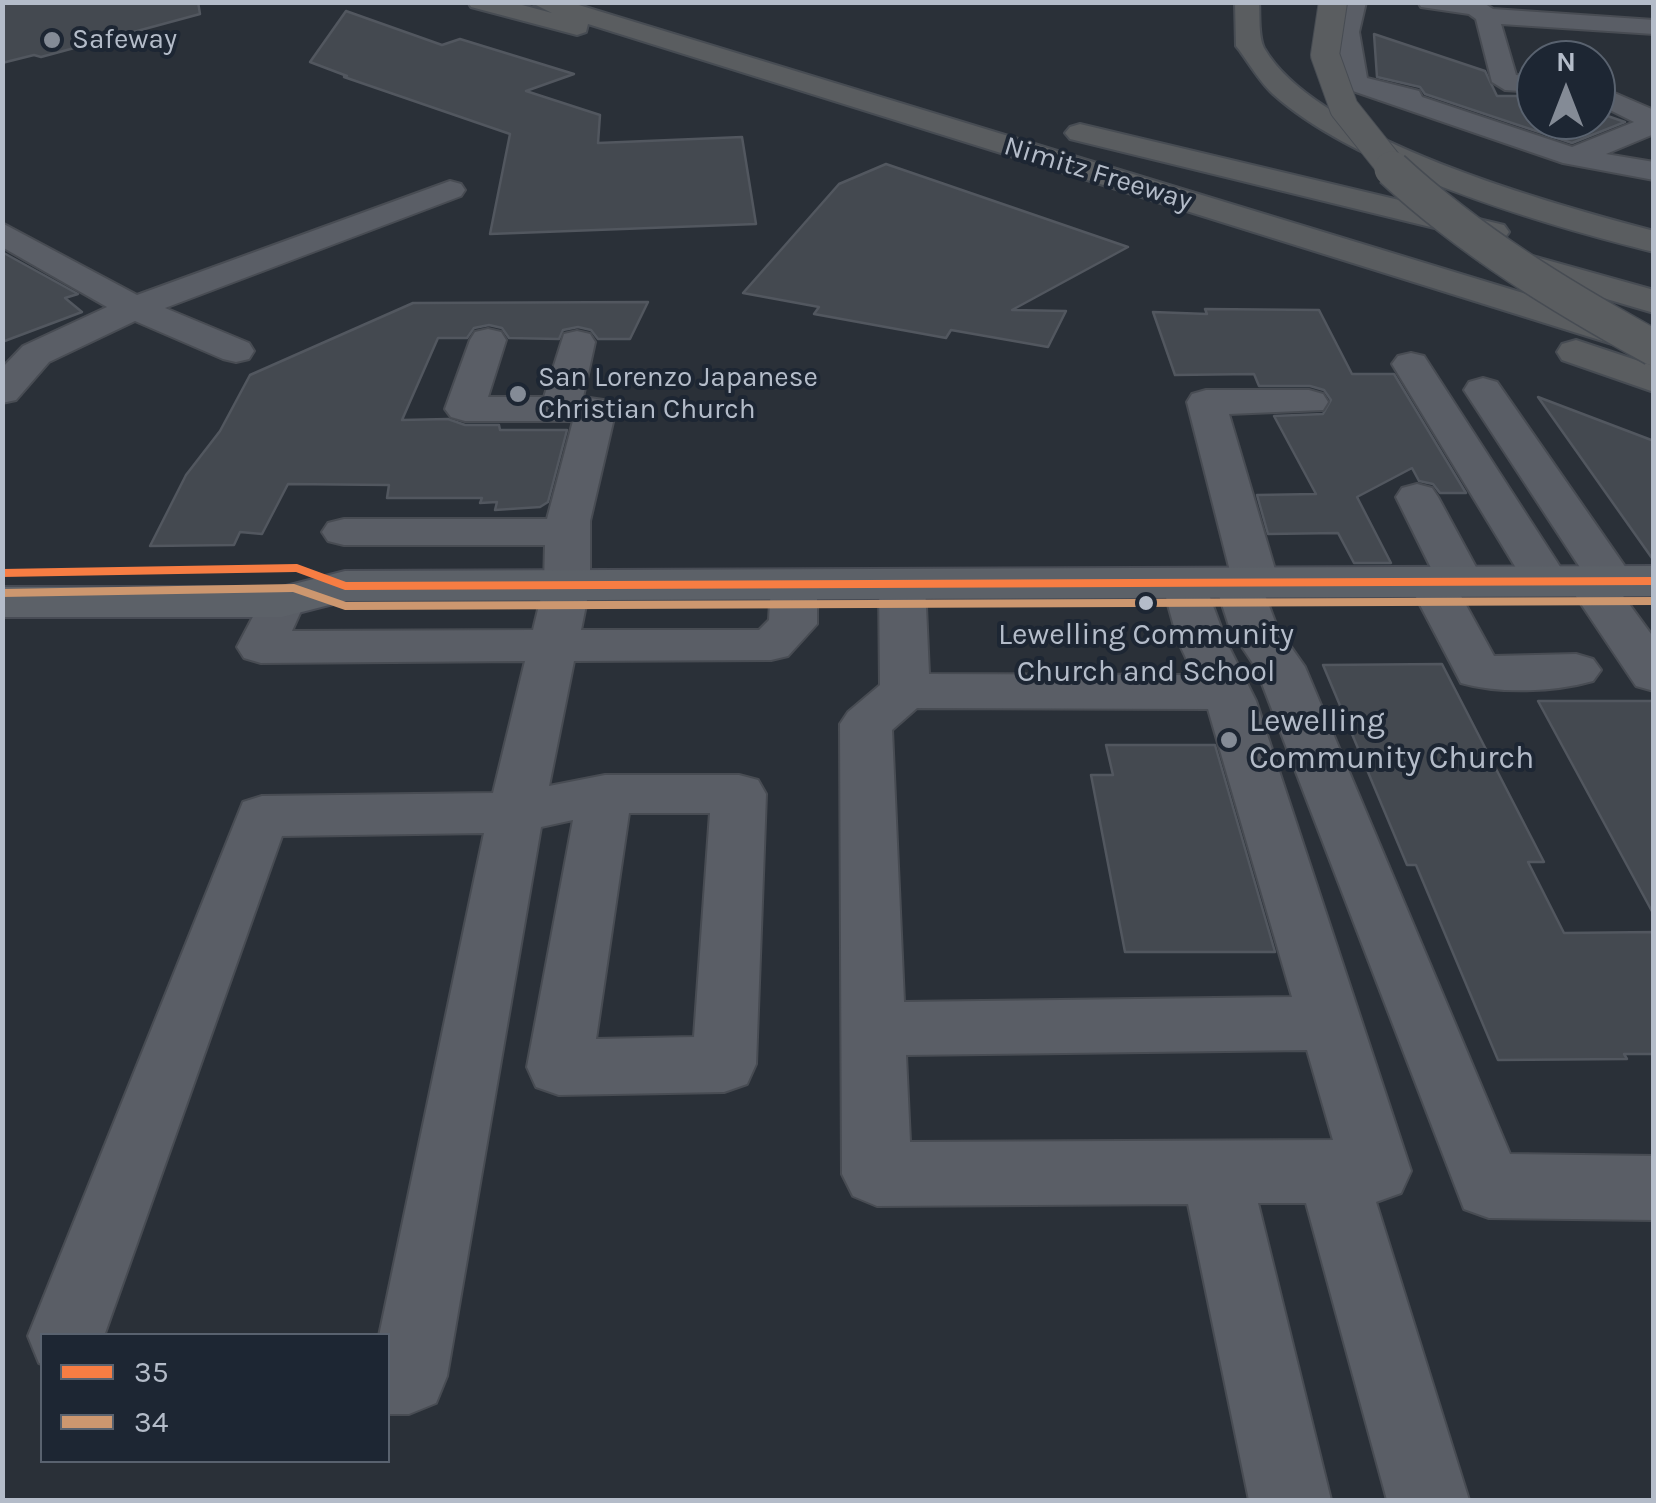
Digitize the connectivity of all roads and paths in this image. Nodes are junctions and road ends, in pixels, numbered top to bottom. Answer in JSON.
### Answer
{"nodes":[{"id":1,"x":480,"y":2,"type":"edge"},
{"id":2,"x":542,"y":2,"type":"edge"},
{"id":3,"x":578,"y":2,"type":"edge"},
{"id":4,"x":1247,"y":2,"type":"edge"},
{"id":5,"x":1333,"y":2,"type":"edge"},
{"id":6,"x":1355,"y":2,"type":"edge"},
{"id":7,"x":1429,"y":2,"type":"edge"},
{"id":8,"x":1487,"y":16,"type":"junction"},
{"id":9,"x":1610,"y":27,"type":"junction"},
{"id":10,"x":1654,"y":27,"type":"edge"},
{"id":11,"x":1587,"y":40,"type":"edge"},
{"id":12,"x":708,"y":54,"type":"junction"},
{"id":13,"x":1505,"y":82,"type":"junction"},
{"id":14,"x":1516,"y":83,"type":"edge"},
{"id":15,"x":1616,"y":88,"type":"edge"},
{"id":16,"x":1379,"y":92,"type":"junction"},
{"id":17,"x":875,"y":106,"type":"junction"},
{"id":18,"x":1654,"y":123,"type":"edge"},
{"id":19,"x":1573,"y":158,"type":"junction"},
{"id":20,"x":1654,"y":171,"type":"edge"},
{"id":21,"x":450,"y":190,"type":"dead end"},
{"id":22,"x":2,"y":233,"type":"edge"},
{"id":23,"x":1654,"y":242,"type":"edge"},
{"id":24,"x":1654,"y":270,"type":"edge"},
{"id":25,"x":1654,"y":302,"type":"edge"},
{"id":26,"x":134,"y":308,"type":"junction"},
{"id":27,"x":1654,"y":326,"type":"edge"},
{"id":28,"x":488,"y":340,"type":"dead end"},
{"id":29,"x":578,"y":342,"type":"dead end"},
{"id":30,"x":1654,"y":346,"type":"edge"},
{"id":31,"x":236,"y":351,"type":"dead end"},
{"id":32,"x":1411,"y":364,"type":"dead end"},
{"id":33,"x":1654,"y":380,"type":"edge"},
{"id":34,"x":1483,"y":390,"type":"dead end"},
{"id":35,"x":2,"y":392,"type":"edge"},
{"id":36,"x":1308,"y":402,"type":"dead end"},
{"id":37,"x":561,"y":409,"type":"junction"},
{"id":38,"x":1417,"y":497,"type":"dead end"},
{"id":39,"x":344,"y":532,"type":"dead end"},
{"id":40,"x":568,"y":532,"type":"junction"},
{"id":41,"x":2,"y":573,"type":"edge"},
{"id":42,"x":1600,"y":581,"type":"edge"},
{"id":43,"x":1446,"y":582,"type":"junction"},
{"id":44,"x":1226,"y":583,"type":"junction"},
{"id":45,"x":794,"y":584,"type":"junction"},
{"id":46,"x":902,"y":584,"type":"junction"},
{"id":47,"x":567,"y":585,"type":"junction"},
{"id":48,"x":345,"y":586,"type":"junction"},
{"id":49,"x":2,"y":602,"type":"edge"},
{"id":50,"x":282,"y":602,"type":"junction"},
{"id":51,"x":554,"y":645,"type":"junction"},
{"id":52,"x":1576,"y":670,"type":"dead end"},
{"id":53,"x":1654,"y":676,"type":"edge"},
{"id":54,"x":906,"y":691,"type":"junction"},
{"id":55,"x":1227,"y":692,"type":"junction"},
{"id":56,"x":605,"y":794,"type":"junction"},
{"id":57,"x":516,"y":813,"type":"junction"},
{"id":58,"x":1332,"y":1023,"type":"junction"},
{"id":59,"x":874,"y":1029,"type":"junction"},
{"id":60,"x":1332,"y":1171,"type":"junction"},
{"id":61,"x":1216,"y":1172,"type":"junction"},
{"id":62,"x":1654,"y":1188,"type":"edge"},
{"id":63,"x":67,"y":1333,"type":"edge"},
{"id":64,"x":390,"y":1376,"type":"edge"},
{"id":65,"x":1290,"y":1500,"type":"edge"},
{"id":66,"x":1428,"y":1500,"type":"edge"}],
"edges":[{"from":1,"to":12,"type":"highway"},
{"from":2,"to":12,"type":"highway","name":"Nimitz Freeway"},
{"from":3,"to":27,"type":"highway"},
{"from":4,"to":23,"type":"highway"},
{"from":5,"to":30,"type":"highway","bridge":true},
{"from":6,"to":16,"type":"lane"},
{"from":7,"to":8,"type":"lane"},
{"from":8,"to":9,"type":"lane"},
{"from":8,"to":13,"type":"lane"},
{"from":9,"to":10,"type":"lane"},
{"from":9,"to":11,"type":"lane"},
{"from":12,"to":17,"type":"highway","name":"Nimitz Freeway"},
{"from":13,"to":14,"type":"lane"},
{"from":13,"to":16,"type":"lane"},
{"from":15,"to":18,"type":"lane"},
{"from":16,"to":19,"type":"lane"},
{"from":17,"to":30,"type":"highway","name":"Nimitz Freeway"},
{"from":17,"to":33,"type":"highway"},
{"from":18,"to":19,"type":"lane"},
{"from":19,"to":20,"type":"lane"},
{"from":21,"to":26,"type":"lane"},
{"from":22,"to":26,"type":"lane"},
{"from":24,"to":25,"type":"highway","name":"Nimitz Freeway"},
{"from":26,"to":31,"type":"lane"},
{"from":26,"to":35,"type":"lane"},
{"from":28,"to":37,"type":"lane"},
{"from":29,"to":37,"type":"lane"},
{"from":32,"to":42,"type":"lane"},
{"from":34,"to":42,"type":"lane"},
{"from":36,"to":44,"type":"lane"},
{"from":37,"to":40,"type":"lane"},
{"from":38,"to":43,"type":"lane"},
{"from":39,"to":40,"type":"lane"},
{"from":40,"to":47,"type":"lane"},
{"from":41,"to":48,"type":"main road"},
{"from":42,"to":43,"type":"main road"},
{"from":42,"to":53,"type":"lane"},
{"from":43,"to":44,"type":"main road"},
{"from":43,"to":52,"type":"lane"},
{"from":44,"to":46,"type":"main road"},
{"from":44,"to":55,"type":"lane"},
{"from":44,"to":62,"type":"lane"},
{"from":45,"to":46,"type":"main road"},
{"from":45,"to":47,"type":"main road"},
{"from":45,"to":51,"type":"lane"},
{"from":46,"to":54,"type":"lane"},
{"from":47,"to":48,"type":"main road"},
{"from":47,"to":51,"type":"lane"},
{"from":48,"to":50,"type":"main road"},
{"from":49,"to":50,"type":"main road"},
{"from":50,"to":51,"type":"lane"},
{"from":51,"to":57,"type":"lane"},
{"from":54,"to":55,"type":"lane"},
{"from":54,"to":59,"type":"lane"},
{"from":55,"to":58,"type":"lane"},
{"from":56,"to":56,"type":"lane"},
{"from":56,"to":57,"type":"lane"},
{"from":57,"to":63,"type":"lane"},
{"from":57,"to":64,"type":"lane"},
{"from":58,"to":59,"type":"lane"},
{"from":58,"to":60,"type":"lane"},
{"from":59,"to":61,"type":"lane"},
{"from":60,"to":61,"type":"lane"},
{"from":60,"to":66,"type":"lane"},
{"from":61,"to":65,"type":"lane"}]}
